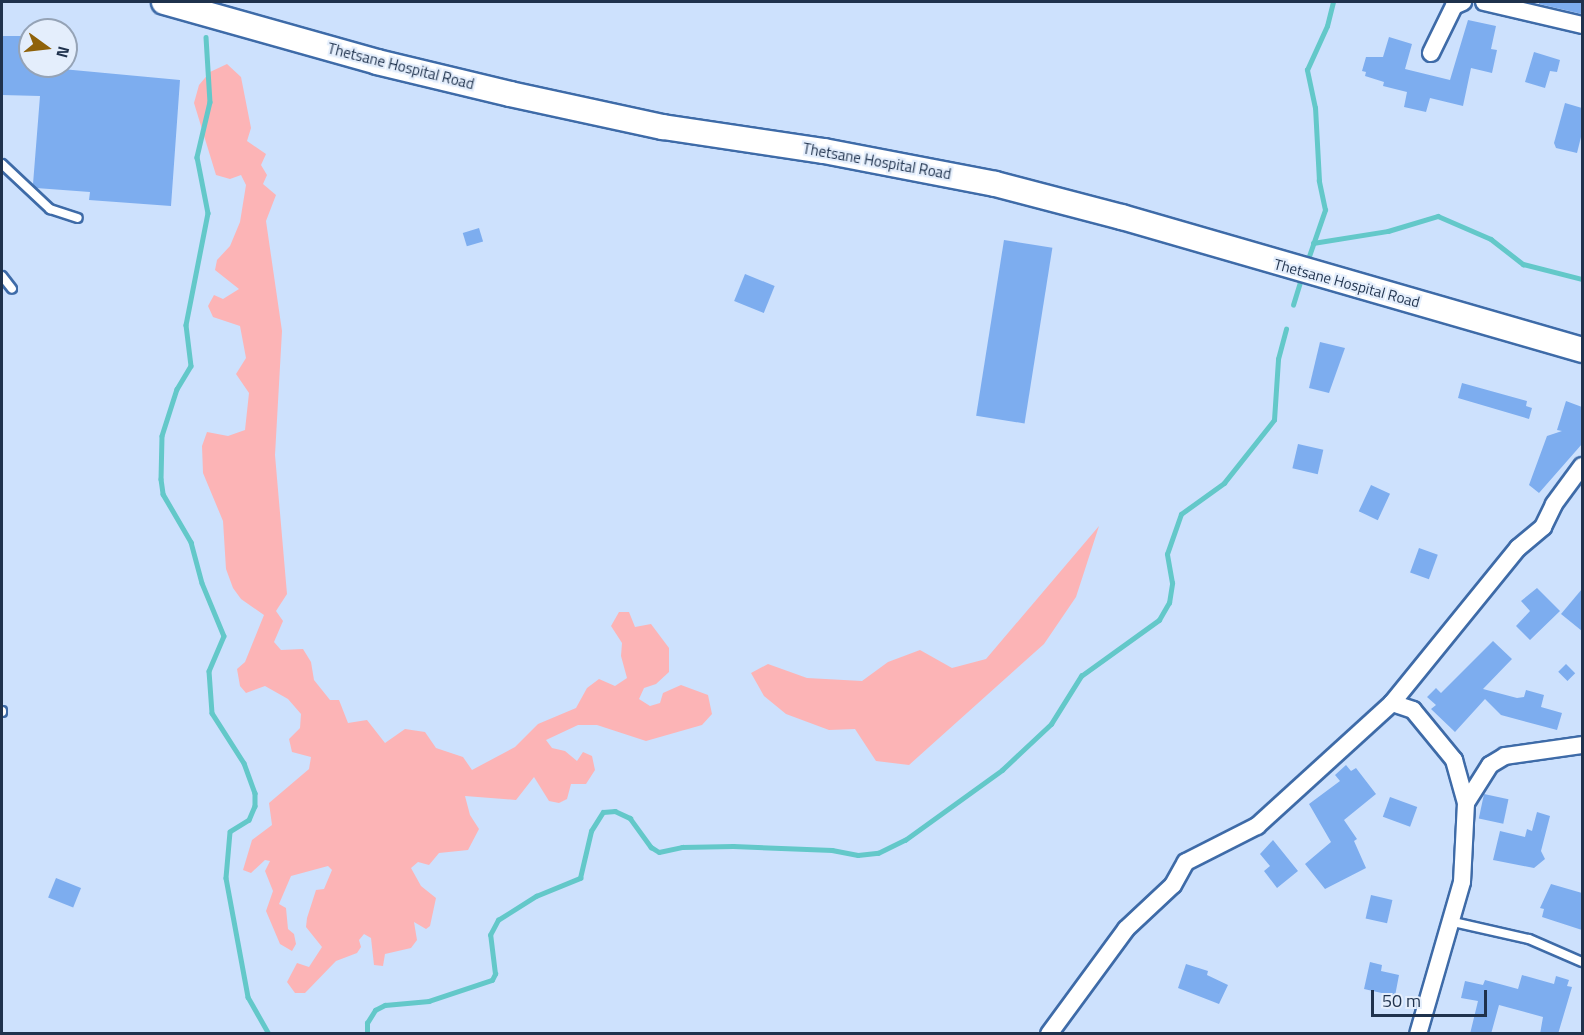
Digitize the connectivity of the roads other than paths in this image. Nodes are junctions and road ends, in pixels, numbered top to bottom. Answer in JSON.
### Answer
{"nodes":[{"id":1,"x":164,"y":2,"type":"edge"},
{"id":2,"x":1463,"y":2,"type":"edge"},
{"id":3,"x":1484,"y":2,"type":"edge"},
{"id":4,"x":1582,"y":26,"type":"edge"},
{"id":5,"x":1431,"y":53,"type":"dead end"},
{"id":6,"x":2,"y":164,"type":"edge"},
{"id":7,"x":78,"y":218,"type":"dead end"},
{"id":8,"x":2,"y":276,"type":"edge"},
{"id":9,"x":12,"y":289,"type":"dead end"},
{"id":10,"x":1582,"y":350,"type":"edge"},
{"id":11,"x":1582,"y":466,"type":"edge"},
{"id":12,"x":1392,"y":703,"type":"junction"},
{"id":13,"x":1582,"y":746,"type":"edge"},
{"id":14,"x":1466,"y":803,"type":"junction"},
{"id":15,"x":1449,"y":921,"type":"junction"},
{"id":16,"x":1582,"y":962,"type":"edge"},
{"id":17,"x":1049,"y":1034,"type":"edge"},
{"id":18,"x":1418,"y":1034,"type":"edge"}],
"edges":[{"from":1,"to":10,"type":"main road","name":"Thetsane Hospital Road"},
{"from":2,"to":5,"type":"street"},
{"from":3,"to":4,"type":"street"},
{"from":6,"to":7,"type":"lane"},
{"from":8,"to":9,"type":"lane"},
{"from":11,"to":12,"type":"street"},
{"from":12,"to":14,"type":"street"},
{"from":12,"to":17,"type":"street"},
{"from":13,"to":14,"type":"street"},
{"from":14,"to":15,"type":"street"},
{"from":15,"to":16,"type":"lane"},
{"from":15,"to":18,"type":"street"}]}
